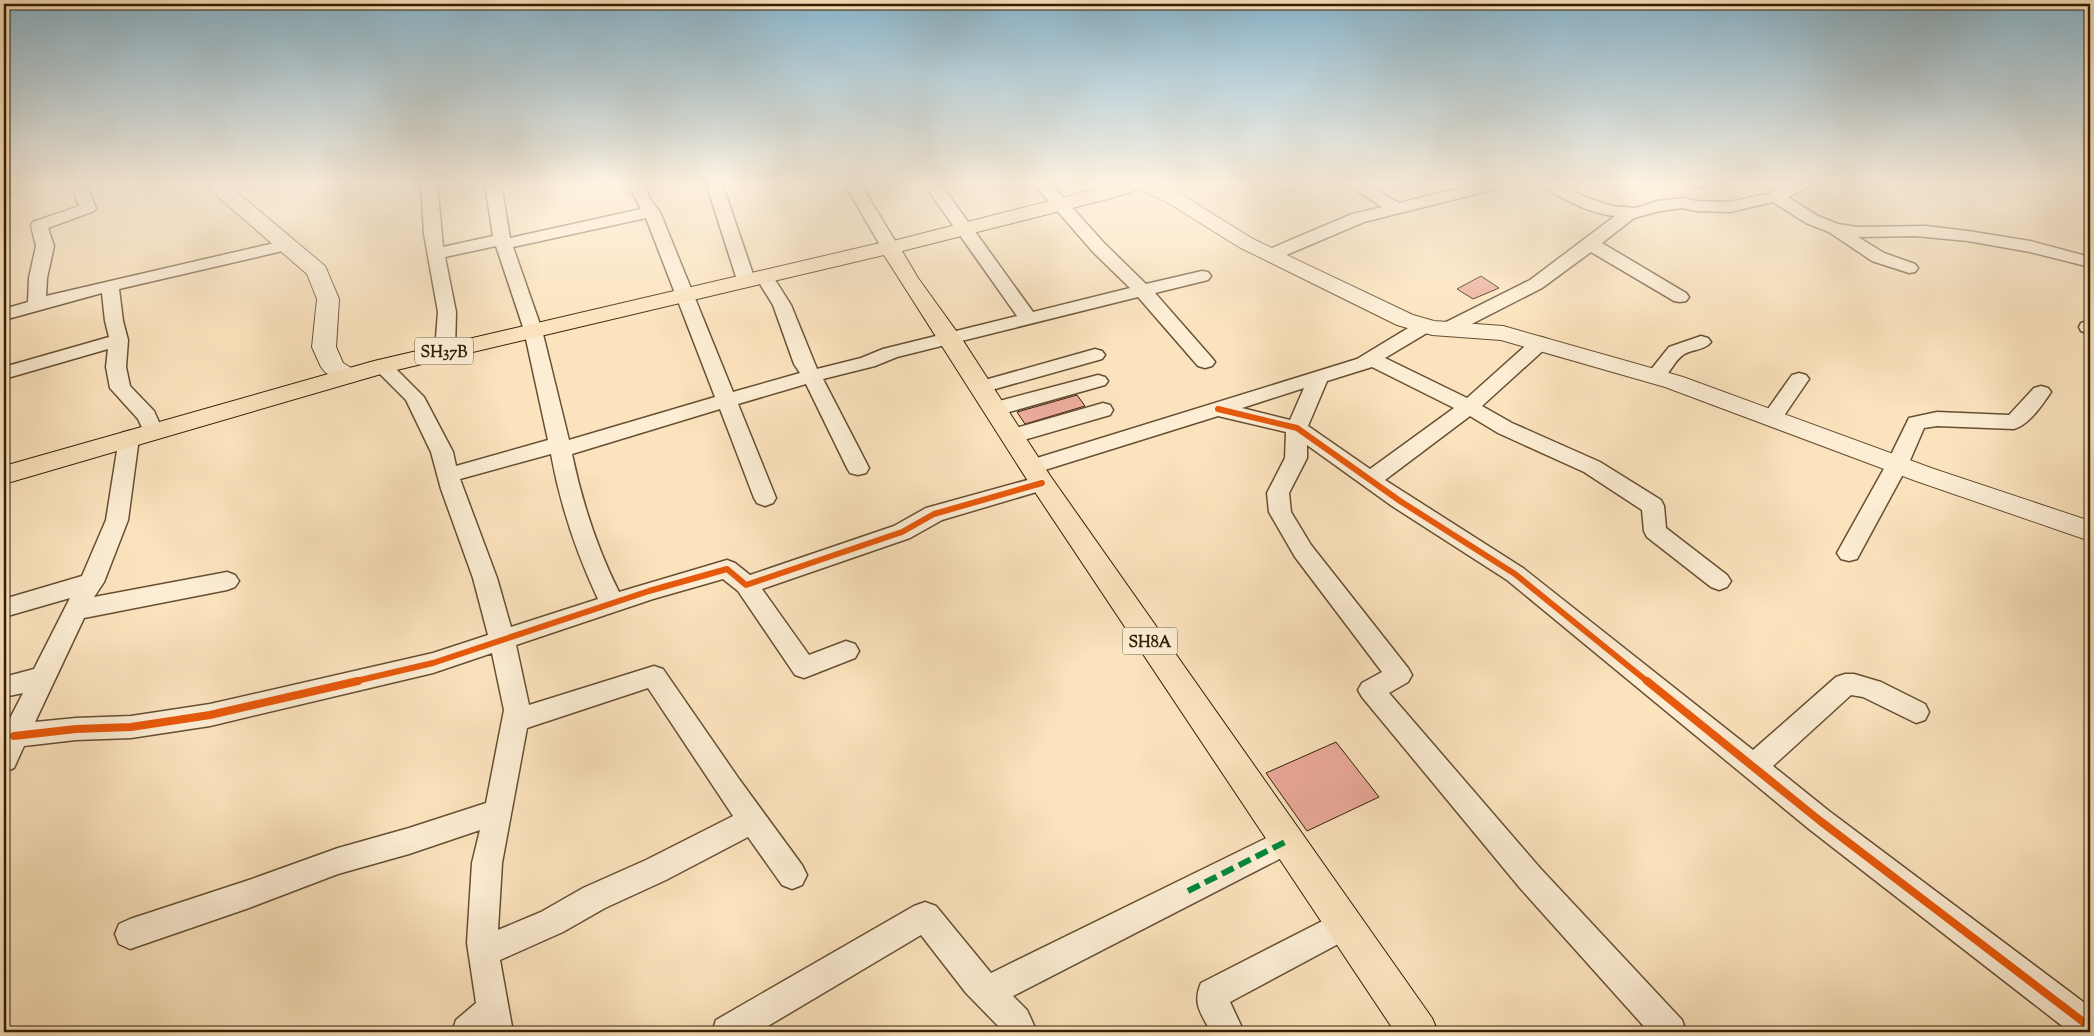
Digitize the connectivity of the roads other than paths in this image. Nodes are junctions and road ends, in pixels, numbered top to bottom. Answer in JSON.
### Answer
{"nodes":[{"id":1,"x":41,"y":231,"type":"edge"},
{"id":2,"x":270,"y":231,"type":"edge"},
{"id":3,"x":432,"y":231,"type":"edge"},
{"id":4,"x":501,"y":231,"type":"edge"},
{"id":5,"x":556,"y":231,"type":"edge"},
{"id":6,"x":659,"y":231,"type":"edge"},
{"id":7,"x":735,"y":231,"type":"edge"},
{"id":8,"x":880,"y":231,"type":"edge"},
{"id":9,"x":959,"y":231,"type":"edge"},
{"id":10,"x":966,"y":231,"type":"edge"},
{"id":11,"x":1083,"y":231,"type":"edge"},
{"id":12,"x":1227,"y":231,"type":"edge"},
{"id":13,"x":1326,"y":231,"type":"edge"},
{"id":14,"x":1607,"y":231,"type":"edge"},
{"id":15,"x":1839,"y":231,"type":"edge"},
{"id":16,"x":1917,"y":231,"type":"edge"},
{"id":17,"x":503,"y":242,"type":"junction"},
{"id":18,"x":1591,"y":244,"type":"junction"},
{"id":19,"x":287,"y":245,"type":"junction"},
{"id":20,"x":889,"y":246,"type":"junction"},
{"id":21,"x":436,"y":254,"type":"junction"},
{"id":22,"x":1270,"y":255,"type":"junction"},
{"id":23,"x":2090,"y":262,"type":"edge"},
{"id":24,"x":1909,"y":268,"type":"dead end"},
{"id":25,"x":1202,"y":276,"type":"dead end"},
{"id":26,"x":755,"y":278,"type":"junction"},
{"id":27,"x":110,"y":286,"type":"junction"},
{"id":28,"x":1142,"y":290,"type":"junction"},
{"id":29,"x":684,"y":295,"type":"junction"},
{"id":30,"x":1680,"y":297,"type":"dead end"},
{"id":31,"x":37,"y":306,"type":"junction"},
{"id":32,"x":4,"y":315,"type":"edge"},
{"id":33,"x":1030,"y":320,"type":"junction"},
{"id":34,"x":1436,"y":327,"type":"junction"},
{"id":35,"x":533,"y":330,"type":"junction"},
{"id":36,"x":950,"y":339,"type":"junction"},
{"id":37,"x":119,"y":340,"type":"junction"},
{"id":38,"x":1700,"y":342,"type":"dead end"},
{"id":39,"x":1540,"y":343,"type":"junction"},
{"id":40,"x":445,"y":350,"type":"junction"},
{"id":41,"x":1095,"y":356,"type":"dead end"},
{"id":42,"x":1371,"y":359,"type":"junction"},
{"id":43,"x":1205,"y":362,"type":"dead end"},
{"id":44,"x":382,"y":366,"type":"junction"},
{"id":45,"x":4,"y":373,"type":"edge"},
{"id":46,"x":347,"y":376,"type":"junction"},
{"id":47,"x":813,"y":377,"type":"junction"},
{"id":48,"x":1655,"y":377,"type":"junction"},
{"id":49,"x":1319,"y":378,"type":"junction"},
{"id":50,"x":1799,"y":379,"type":"dead end"},
{"id":51,"x":1098,"y":381,"type":"dead end"},
{"id":52,"x":2040,"y":392,"type":"dead end"},
{"id":53,"x":988,"y":398,"type":"junction"},
{"id":54,"x":726,"y":400,"type":"junction"},
{"id":55,"x":1470,"y":407,"type":"junction"},
{"id":56,"x":1218,"y":409,"type":"junction"},
{"id":57,"x":1103,"y":410,"type":"dead end"},
{"id":58,"x":1772,"y":418,"type":"junction"},
{"id":59,"x":1297,"y":428,"type":"junction"},
{"id":60,"x":153,"y":431,"type":"junction"},
{"id":61,"x":1013,"y":436,"type":"junction"},
{"id":62,"x":129,"y":438,"type":"junction"},
{"id":63,"x":561,"y":447,"type":"junction"},
{"id":64,"x":1897,"y":465,"type":"junction"},
{"id":65,"x":858,"y":468,"type":"dead end"},
{"id":66,"x":460,"y":472,"type":"dead end"},
{"id":67,"x":4,"y":475,"type":"edge"},
{"id":68,"x":1037,"y":475,"type":"junction"},
{"id":69,"x":1370,"y":480,"type":"junction"},
{"id":70,"x":765,"y":498,"type":"dead end"},
{"id":71,"x":2090,"y":531,"type":"edge"},
{"id":72,"x":1850,"y":553,"type":"dead end"},
{"id":73,"x":227,"y":581,"type":"dead end"},
{"id":74,"x":1719,"y":581,"type":"dead end"},
{"id":75,"x":92,"y":582,"type":"junction"},
{"id":76,"x":746,"y":584,"type":"junction"},
{"id":77,"x":612,"y":603,"type":"junction"},
{"id":78,"x":4,"y":608,"type":"edge"},
{"id":79,"x":74,"y":610,"type":"junction"},
{"id":80,"x":501,"y":640,"type":"junction"},
{"id":81,"x":846,"y":651,"type":"dead end"},
{"id":82,"x":42,"y":678,"type":"junction"},
{"id":83,"x":4,"y":687,"type":"edge"},
{"id":84,"x":1916,"y":712,"type":"dead end"},
{"id":85,"x":515,"y":721,"type":"junction"},
{"id":86,"x":14,"y":736,"type":"junction"},
{"id":87,"x":4,"y":760,"type":"edge"},
{"id":88,"x":1753,"y":767,"type":"junction"},
{"id":89,"x":497,"y":812,"type":"junction"},
{"id":90,"x":752,"y":820,"type":"junction"},
{"id":91,"x":1287,"y":841,"type":"junction"},
{"id":92,"x":792,"y":875,"type":"dead end"},
{"id":93,"x":1344,"y":925,"type":"junction"},
{"id":94,"x":130,"y":934,"type":"dead end"},
{"id":95,"x":483,"y":952,"type":"junction"},
{"id":96,"x":987,"y":992,"type":"junction"},
{"id":97,"x":496,"y":1021,"type":"edge"},
{"id":98,"x":2090,"y":1026,"type":"edge"},
{"id":99,"x":468,"y":1032,"type":"edge"},
{"id":100,"x":728,"y":1032,"type":"edge"},
{"id":101,"x":1021,"y":1032,"type":"edge"},
{"id":102,"x":1228,"y":1032,"type":"edge"},
{"id":103,"x":1418,"y":1032,"type":"edge"},
{"id":104,"x":1670,"y":1032,"type":"edge"}],
"edges":[{"from":1,"to":31,"type":"street"},
{"from":2,"to":19,"type":"street"},
{"from":3,"to":21,"type":"street"},
{"from":4,"to":17,"type":"street"},
{"from":5,"to":17,"type":"street"},
{"from":6,"to":29,"type":"street"},
{"from":7,"to":26,"type":"street"},
{"from":8,"to":20,"type":"street"},
{"from":9,"to":20,"type":"main road"},
{"from":10,"to":33,"type":"street"},
{"from":11,"to":28,"type":"street"},
{"from":12,"to":22,"type":"street"},
{"from":13,"to":22,"type":"street"},
{"from":14,"to":18,"type":"street"},
{"from":15,"to":24,"type":"street"},
{"from":16,"to":23,"type":"street"},
{"from":17,"to":21,"type":"street"},
{"from":17,"to":35,"type":"street"},
{"from":18,"to":30,"type":"street"},
{"from":18,"to":34,"type":"street"},
{"from":19,"to":27,"type":"street"},
{"from":19,"to":46,"type":"street"},
{"from":20,"to":26,"type":"main road","number":"SH37B"},
{"from":20,"to":36,"type":"main road","number":"SH8A"},
{"from":21,"to":40,"type":"street"},
{"from":22,"to":34,"type":"street"},
{"from":25,"to":28,"type":"street"},
{"from":26,"to":29,"type":"main road","number":"SH37B"},
{"from":26,"to":47,"type":"street"},
{"from":27,"to":31,"type":"street"},
{"from":27,"to":37,"type":"street"},
{"from":28,"to":33,"type":"street"},
{"from":28,"to":43,"type":"street"},
{"from":29,"to":35,"type":"main road","number":"SH37B"},
{"from":29,"to":54,"type":"street"},
{"from":31,"to":32,"type":"street"},
{"from":33,"to":36,"type":"street"},
{"from":34,"to":39,"type":"street"},
{"from":34,"to":42,"type":"street"},
{"from":35,"to":40,"type":"main road","number":"SH37B"},
{"from":35,"to":63,"type":"street"},
{"from":36,"to":47,"type":"street"},
{"from":36,"to":53,"type":"main road","number":"SH8A"},
{"from":37,"to":45,"type":"street"},
{"from":37,"to":60,"type":"street"},
{"from":38,"to":48,"type":"street"},
{"from":39,"to":48,"type":"street"},
{"from":39,"to":55,"type":"street"},
{"from":40,"to":44,"type":"main road","number":"SH37B"},
{"from":41,"to":53,"type":"street"},
{"from":42,"to":49,"type":"street"},
{"from":42,"to":55,"type":"street"},
{"from":44,"to":46,"type":"main road","number":"SH37B"},
{"from":44,"to":80,"type":"street"},
{"from":46,"to":60,"type":"main road","number":"SH37B"},
{"from":47,"to":54,"type":"street"},
{"from":47,"to":65,"type":"street"},
{"from":48,"to":58,"type":"street"},
{"from":49,"to":56,"type":"street"},
{"from":49,"to":59,"type":"street"},
{"from":50,"to":58,"type":"street"},
{"from":51,"to":53,"type":"street"},
{"from":52,"to":64,"type":"street"},
{"from":53,"to":61,"type":"main road","number":"SH8A"},
{"from":54,"to":63,"type":"street"},
{"from":54,"to":70,"type":"street"},
{"from":55,"to":69,"type":"street"},
{"from":55,"to":74,"type":"street"},
{"from":56,"to":59,"type":"street"},
{"from":56,"to":68,"type":"street"},
{"from":57,"to":61,"type":"street"},
{"from":58,"to":64,"type":"street"},
{"from":59,"to":69,"type":"street"},
{"from":59,"to":104,"type":"street"},
{"from":60,"to":62,"type":"main road","number":"SH37B"},
{"from":61,"to":68,"type":"main road","number":"SH8A"},
{"from":62,"to":67,"type":"main road","number":"SH37B"},
{"from":62,"to":75,"type":"street"},
{"from":63,"to":66,"type":"street"},
{"from":63,"to":77,"type":"street"},
{"from":64,"to":71,"type":"street"},
{"from":64,"to":72,"type":"street"},
{"from":68,"to":76,"type":"street"},
{"from":68,"to":91,"type":"main road","number":"SH8A"},
{"from":69,"to":88,"type":"street"},
{"from":73,"to":79,"type":"street"},
{"from":75,"to":78,"type":"street"},
{"from":75,"to":79,"type":"street"},
{"from":76,"to":77,"type":"street"},
{"from":76,"to":81,"type":"street"},
{"from":77,"to":80,"type":"street"},
{"from":79,"to":82,"type":"street"},
{"from":80,"to":85,"type":"street"},
{"from":80,"to":86,"type":"street"},
{"from":82,"to":83,"type":"street"},
{"from":82,"to":86,"type":"street"},
{"from":84,"to":88,"type":"street"},
{"from":85,"to":89,"type":"street"},
{"from":85,"to":90,"type":"street"},
{"from":86,"to":87,"type":"street"},
{"from":88,"to":98,"type":"street"},
{"from":89,"to":94,"type":"street"},
{"from":89,"to":95,"type":"street"},
{"from":90,"to":92,"type":"street"},
{"from":90,"to":95,"type":"street"},
{"from":91,"to":93,"type":"main road","number":"SH8A"},
{"from":91,"to":96,"type":"street"},
{"from":93,"to":102,"type":"street"},
{"from":93,"to":103,"type":"main road","number":"SH8A"},
{"from":95,"to":97,"type":"street"},
{"from":96,"to":100,"type":"street"},
{"from":96,"to":101,"type":"street"},
{"from":97,"to":99,"type":"street"}]}
